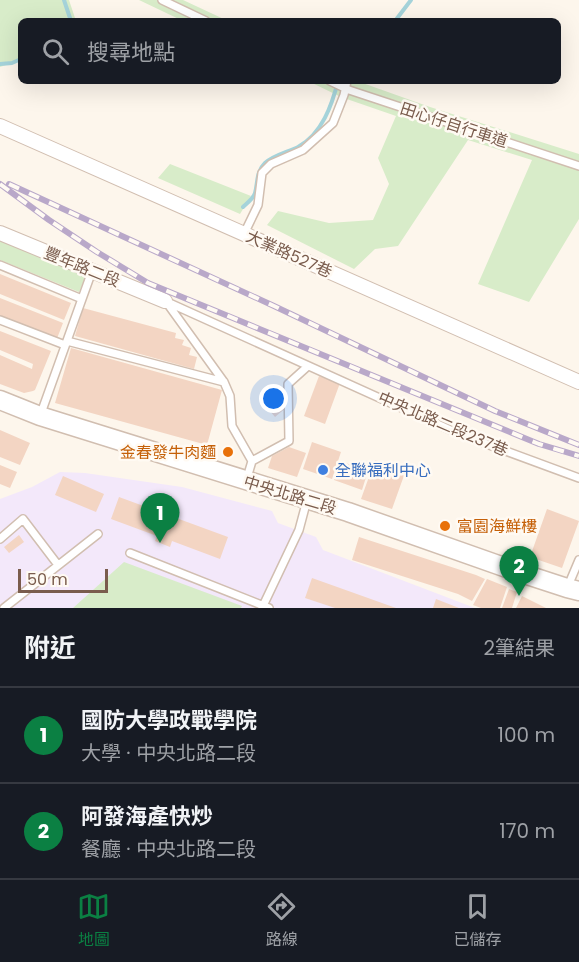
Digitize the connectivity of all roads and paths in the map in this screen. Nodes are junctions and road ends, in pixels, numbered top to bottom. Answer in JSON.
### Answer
{"nodes":[{"id":1,"x":162,"y":0,"type":"edge"},
{"id":2,"x":200,"y":18,"type":"edge"},
{"id":3,"x":346,"y":85,"type":"edge"},
{"id":4,"x":0,"y":126,"type":"edge"},
{"id":5,"x":579,"y":166,"type":"edge"},
{"id":6,"x":0,"y":233,"type":"edge"},
{"id":7,"x":244,"y":234,"type":"junction"},
{"id":8,"x":0,"y":265,"type":"edge"},
{"id":9,"x":92,"y":271,"type":"junction"},
{"id":10,"x":82,"y":299,"type":"junction"},
{"id":11,"x":165,"y":301,"type":"junction"},
{"id":12,"x":0,"y":321,"type":"edge"},
{"id":13,"x":66,"y":343,"type":"junction"},
{"id":14,"x":308,"y":366,"type":"junction"},
{"id":15,"x":224,"y":382,"type":"junction"},
{"id":16,"x":579,"y":382,"type":"edge"},
{"id":17,"x":0,"y":400,"type":"edge"},
{"id":18,"x":40,"y":416,"type":"junction"},
{"id":19,"x":252,"y":461,"type":"junction"},
{"id":20,"x":579,"y":478,"type":"edge"},
{"id":21,"x":246,"y":481,"type":"junction"},
{"id":22,"x":307,"y":500,"type":"junction"},
{"id":23,"x":98,"y":534,"type":"dead end"},
{"id":24,"x":0,"y":539,"type":"edge"},
{"id":25,"x":130,"y":553,"type":"dead end"},
{"id":26,"x":579,"y":560,"type":"edge"},
{"id":27,"x":58,"y":566,"type":"junction"},
{"id":28,"x":573,"y":589,"type":"edge"},
{"id":29,"x":264,"y":607,"type":"edge"},
{"id":30,"x":4,"y":608,"type":"edge"}],
"edges":[{"from":1,"to":2,"type":"lane"},
{"from":3,"to":5,"type":"lane","name":"田心仔自行車道"},
{"from":3,"to":7,"type":"lane"},
{"from":4,"to":7,"type":"street","name":"大業路527巷"},
{"from":6,"to":9,"type":"street","name":"豐年路二段"},
{"from":7,"to":16,"type":"street","name":"大業路527巷"},
{"from":8,"to":10,"type":"lane"},
{"from":9,"to":10,"type":"lane"},
{"from":9,"to":11,"type":"street","name":"豐年路二段"},
{"from":10,"to":13,"type":"lane"},
{"from":11,"to":14,"type":"lane","name":"中央北路二段237巷"},
{"from":11,"to":15,"type":"lane"},
{"from":12,"to":13,"type":"lane"},
{"from":13,"to":15,"type":"lane"},
{"from":13,"to":18,"type":"lane"},
{"from":14,"to":19,"type":"lane"},
{"from":14,"to":20,"type":"lane","name":"中央北路二段237巷"},
{"from":15,"to":19,"type":"lane"},
{"from":17,"to":18,"type":"street","name":"中央北路二段"},
{"from":18,"to":21,"type":"street","name":"中央北路二段"},
{"from":19,"to":21,"type":"lane"},
{"from":21,"to":22,"type":"street","name":"中央北路二段"},
{"from":22,"to":28,"type":"street","name":"中央北路二段"},
{"from":22,"to":29,"type":"lane"},
{"from":23,"to":27,"type":"lane"},
{"from":24,"to":27,"type":"lane"},
{"from":25,"to":29,"type":"lane"},
{"from":26,"to":28,"type":"lane"},
{"from":27,"to":30,"type":"lane"}]}
